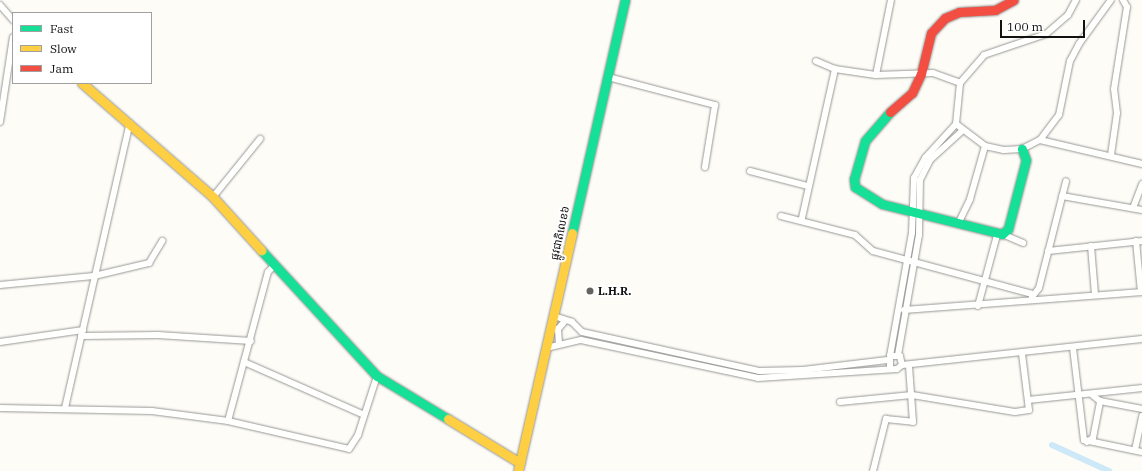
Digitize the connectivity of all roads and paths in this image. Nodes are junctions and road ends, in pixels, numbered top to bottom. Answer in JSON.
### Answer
{"nodes":[{"id":1,"x":625,"y":0,"type":"edge"},
{"id":2,"x":891,"y":0,"type":"edge"},
{"id":3,"x":1014,"y":0,"type":"edge"},
{"id":4,"x":1076,"y":0,"type":"edge"},
{"id":5,"x":1111,"y":0,"type":"edge"},
{"id":6,"x":1123,"y":0,"type":"edge"},
{"id":7,"x":0,"y":4,"type":"edge"},
{"id":8,"x":12,"y":19,"type":"edge"},
{"id":9,"x":12,"y":44,"type":"edge"},
{"id":10,"x":816,"y":61,"type":"dead end"},
{"id":11,"x":835,"y":69,"type":"junction"},
{"id":12,"x":921,"y":74,"type":"junction"},
{"id":13,"x":876,"y":75,"type":"junction"},
{"id":14,"x":608,"y":77,"type":"junction"},
{"id":15,"x":960,"y":83,"type":"junction"},
{"id":16,"x":83,"y":84,"type":"edge"},
{"id":17,"x":0,"y":122,"type":"edge"},
{"id":18,"x":130,"y":123,"type":"junction"},
{"id":19,"x":956,"y":124,"type":"junction"},
{"id":20,"x":962,"y":130,"type":"junction"},
{"id":21,"x":260,"y":139,"type":"dead end"},
{"id":22,"x":1040,"y":140,"type":"junction"},
{"id":23,"x":985,"y":146,"type":"junction"},
{"id":24,"x":1022,"y":149,"type":"junction"},
{"id":25,"x":1111,"y":155,"type":"junction"},
{"id":26,"x":1142,"y":164,"type":"edge"},
{"id":27,"x":705,"y":167,"type":"dead end"},
{"id":28,"x":750,"y":171,"type":"dead end"},
{"id":29,"x":1066,"y":181,"type":"dead end"},
{"id":30,"x":1142,"y":184,"type":"edge"},
{"id":31,"x":807,"y":186,"type":"junction"},
{"id":32,"x":1062,"y":196,"type":"junction"},
{"id":33,"x":213,"y":197,"type":"junction"},
{"id":34,"x":1134,"y":208,"type":"junction"},
{"id":35,"x":1142,"y":210,"type":"edge"},
{"id":36,"x":917,"y":214,"type":"junction"},
{"id":37,"x":781,"y":216,"type":"dead end"},
{"id":38,"x":802,"y":218,"type":"junction"},
{"id":39,"x":958,"y":224,"type":"junction"},
{"id":40,"x":1000,"y":234,"type":"junction"},
{"id":41,"x":1139,"y":241,"type":"edge"},
{"id":42,"x":162,"y":242,"type":"dead end"},
{"id":43,"x":1023,"y":243,"type":"dead end"},
{"id":44,"x":1091,"y":246,"type":"junction"},
{"id":45,"x":1048,"y":251,"type":"junction"},
{"id":46,"x":906,"y":260,"type":"junction"},
{"id":47,"x":915,"y":263,"type":"junction"},
{"id":48,"x":275,"y":265,"type":"junction"},
{"id":49,"x":94,"y":276,"type":"junction"},
{"id":50,"x":985,"y":280,"type":"junction"},
{"id":51,"x":0,"y":285,"type":"edge"},
{"id":52,"x":1141,"y":292,"type":"edge"},
{"id":53,"x":1032,"y":294,"type":"junction"},
{"id":54,"x":1095,"y":295,"type":"junction"},
{"id":55,"x":1032,"y":302,"type":"junction"},
{"id":56,"x":978,"y":306,"type":"junction"},
{"id":57,"x":904,"y":310,"type":"junction"},
{"id":58,"x":554,"y":316,"type":"junction"},
{"id":59,"x":564,"y":322,"type":"junction"},
{"id":60,"x":82,"y":333,"type":"junction"},
{"id":61,"x":251,"y":341,"type":"junction"},
{"id":62,"x":1142,"y":341,"type":"edge"},
{"id":63,"x":0,"y":342,"type":"edge"},
{"id":64,"x":559,"y":344,"type":"junction"},
{"id":65,"x":546,"y":348,"type":"junction"},
{"id":66,"x":1074,"y":348,"type":"junction"},
{"id":67,"x":1022,"y":354,"type":"junction"},
{"id":68,"x":898,"y":355,"type":"junction"},
{"id":69,"x":889,"y":358,"type":"junction"},
{"id":70,"x":244,"y":362,"type":"junction"},
{"id":71,"x":902,"y":365,"type":"junction"},
{"id":72,"x":909,"y":366,"type":"junction"},
{"id":73,"x":890,"y":368,"type":"junction"},
{"id":74,"x":759,"y":371,"type":"junction"},
{"id":75,"x":377,"y":376,"type":"junction"},
{"id":76,"x":758,"y":378,"type":"junction"},
{"id":77,"x":1142,"y":388,"type":"edge"},
{"id":78,"x":1091,"y":394,"type":"junction"},
{"id":79,"x":912,"y":395,"type":"junction"},
{"id":80,"x":1080,"y":395,"type":"junction"},
{"id":81,"x":1028,"y":400,"type":"junction"},
{"id":82,"x":1100,"y":401,"type":"junction"},
{"id":83,"x":840,"y":402,"type":"dead end"},
{"id":84,"x":0,"y":408,"type":"edge"},
{"id":85,"x":65,"y":408,"type":"junction"},
{"id":86,"x":1142,"y":409,"type":"edge"},
{"id":87,"x":364,"y":415,"type":"junction"},
{"id":88,"x":1142,"y":416,"type":"edge"},
{"id":89,"x":228,"y":421,"type":"junction"},
{"id":90,"x":1087,"y":442,"type":"junction"},
{"id":91,"x":1135,"y":450,"type":"junction"},
{"id":92,"x":1142,"y":452,"type":"edge"},
{"id":93,"x":519,"y":467,"type":"edge"},
{"id":94,"x":873,"y":471,"type":"edge"}],
"edges":[{"from":1,"to":14,"type":"main road","name":"ផ្លូវជាតិលេខ៦"},
{"from":2,"to":13,"type":"street"},
{"from":3,"to":12,"type":"main road"},
{"from":4,"to":15,"type":"street"},
{"from":5,"to":22,"type":"street"},
{"from":6,"to":25,"type":"street"},
{"from":7,"to":8,"type":"street"},
{"from":9,"to":17,"type":"street"},
{"from":10,"to":11,"type":"street"},
{"from":11,"to":13,"type":"street"},
{"from":11,"to":31,"type":"street"},
{"from":12,"to":13,"type":"street"},
{"from":12,"to":15,"type":"street"},
{"from":12,"to":36,"type":"main road"},
{"from":14,"to":27,"type":"street"},
{"from":14,"to":58,"type":"main road","name":"ផ្លូវជាតិលេខ៦"},
{"from":15,"to":19,"type":"street"},
{"from":16,"to":18,"type":"main road"},
{"from":18,"to":33,"type":"main road"},
{"from":18,"to":49,"type":"street"},
{"from":19,"to":20,"type":"street"},
{"from":19,"to":36,"type":"street"},
{"from":20,"to":23,"type":"street"},
{"from":20,"to":36,"type":"street"},
{"from":21,"to":33,"type":"street"},
{"from":22,"to":24,"type":"street"},
{"from":22,"to":25,"type":"street"},
{"from":23,"to":24,"type":"street"},
{"from":23,"to":39,"type":"street"},
{"from":24,"to":40,"type":"main road"},
{"from":25,"to":26,"type":"street"},
{"from":28,"to":31,"type":"street"},
{"from":29,"to":32,"type":"street"},
{"from":30,"to":34,"type":"street"},
{"from":31,"to":38,"type":"street"},
{"from":32,"to":34,"type":"street"},
{"from":32,"to":45,"type":"street"},
{"from":33,"to":48,"type":"main road"},
{"from":34,"to":35,"type":"street"},
{"from":36,"to":39,"type":"main road"},
{"from":36,"to":46,"type":"street"},
{"from":36,"to":47,"type":"street"},
{"from":37,"to":38,"type":"street"},
{"from":38,"to":46,"type":"street"},
{"from":39,"to":40,"type":"main road"},
{"from":40,"to":43,"type":"street"},
{"from":40,"to":50,"type":"street"},
{"from":41,"to":44,"type":"street"},
{"from":41,"to":52,"type":"street"},
{"from":42,"to":49,"type":"street"},
{"from":44,"to":45,"type":"street"},
{"from":44,"to":54,"type":"street"},
{"from":45,"to":53,"type":"street"},
{"from":46,"to":47,"type":"street"},
{"from":46,"to":69,"type":"street"},
{"from":47,"to":50,"type":"street"},
{"from":47,"to":57,"type":"street"},
{"from":48,"to":61,"type":"street"},
{"from":48,"to":75,"type":"main road"},
{"from":49,"to":51,"type":"street"},
{"from":49,"to":60,"type":"street"},
{"from":50,"to":53,"type":"street"},
{"from":50,"to":56,"type":"street"},
{"from":52,"to":54,"type":"street"},
{"from":53,"to":55,"type":"street"},
{"from":54,"to":55,"type":"street"},
{"from":55,"to":56,"type":"street"},
{"from":56,"to":57,"type":"street"},
{"from":57,"to":68,"type":"street"},
{"from":58,"to":59,"type":"street"},
{"from":58,"to":65,"type":"main road","name":"ផ្លូវជាតិលេខ៦"},
{"from":59,"to":64,"type":"street"},
{"from":59,"to":74,"type":"street"},
{"from":60,"to":61,"type":"street"},
{"from":60,"to":63,"type":"street"},
{"from":60,"to":85,"type":"street"},
{"from":61,"to":70,"type":"street"},
{"from":62,"to":66,"type":"street"},
{"from":64,"to":65,"type":"street"},
{"from":64,"to":76,"type":"street"},
{"from":65,"to":93,"type":"main road","name":"ផ្លូវជាតិលេខ៦"},
{"from":66,"to":67,"type":"street"},
{"from":66,"to":80,"type":"street"},
{"from":67,"to":72,"type":"street"},
{"from":67,"to":81,"type":"street"},
{"from":68,"to":69,"type":"street"},
{"from":68,"to":71,"type":"street"},
{"from":69,"to":73,"type":"street"},
{"from":69,"to":74,"type":"street"},
{"from":70,"to":87,"type":"street"},
{"from":70,"to":89,"type":"street"},
{"from":71,"to":72,"type":"street"},
{"from":71,"to":73,"type":"street"},
{"from":72,"to":79,"type":"street"},
{"from":73,"to":76,"type":"street"},
{"from":74,"to":76,"type":"street"},
{"from":75,"to":87,"type":"street"},
{"from":75,"to":93,"type":"main road"},
{"from":77,"to":78,"type":"street"},
{"from":78,"to":80,"type":"street"},
{"from":78,"to":82,"type":"street"},
{"from":79,"to":81,"type":"street"},
{"from":79,"to":83,"type":"street"},
{"from":79,"to":94,"type":"street"},
{"from":80,"to":81,"type":"street"},
{"from":80,"to":90,"type":"street"},
{"from":82,"to":86,"type":"street"},
{"from":82,"to":90,"type":"street"},
{"from":84,"to":85,"type":"street"},
{"from":85,"to":89,"type":"street"},
{"from":87,"to":89,"type":"street"},
{"from":88,"to":91,"type":"street"},
{"from":90,"to":91,"type":"street"},
{"from":91,"to":92,"type":"street"}]}
